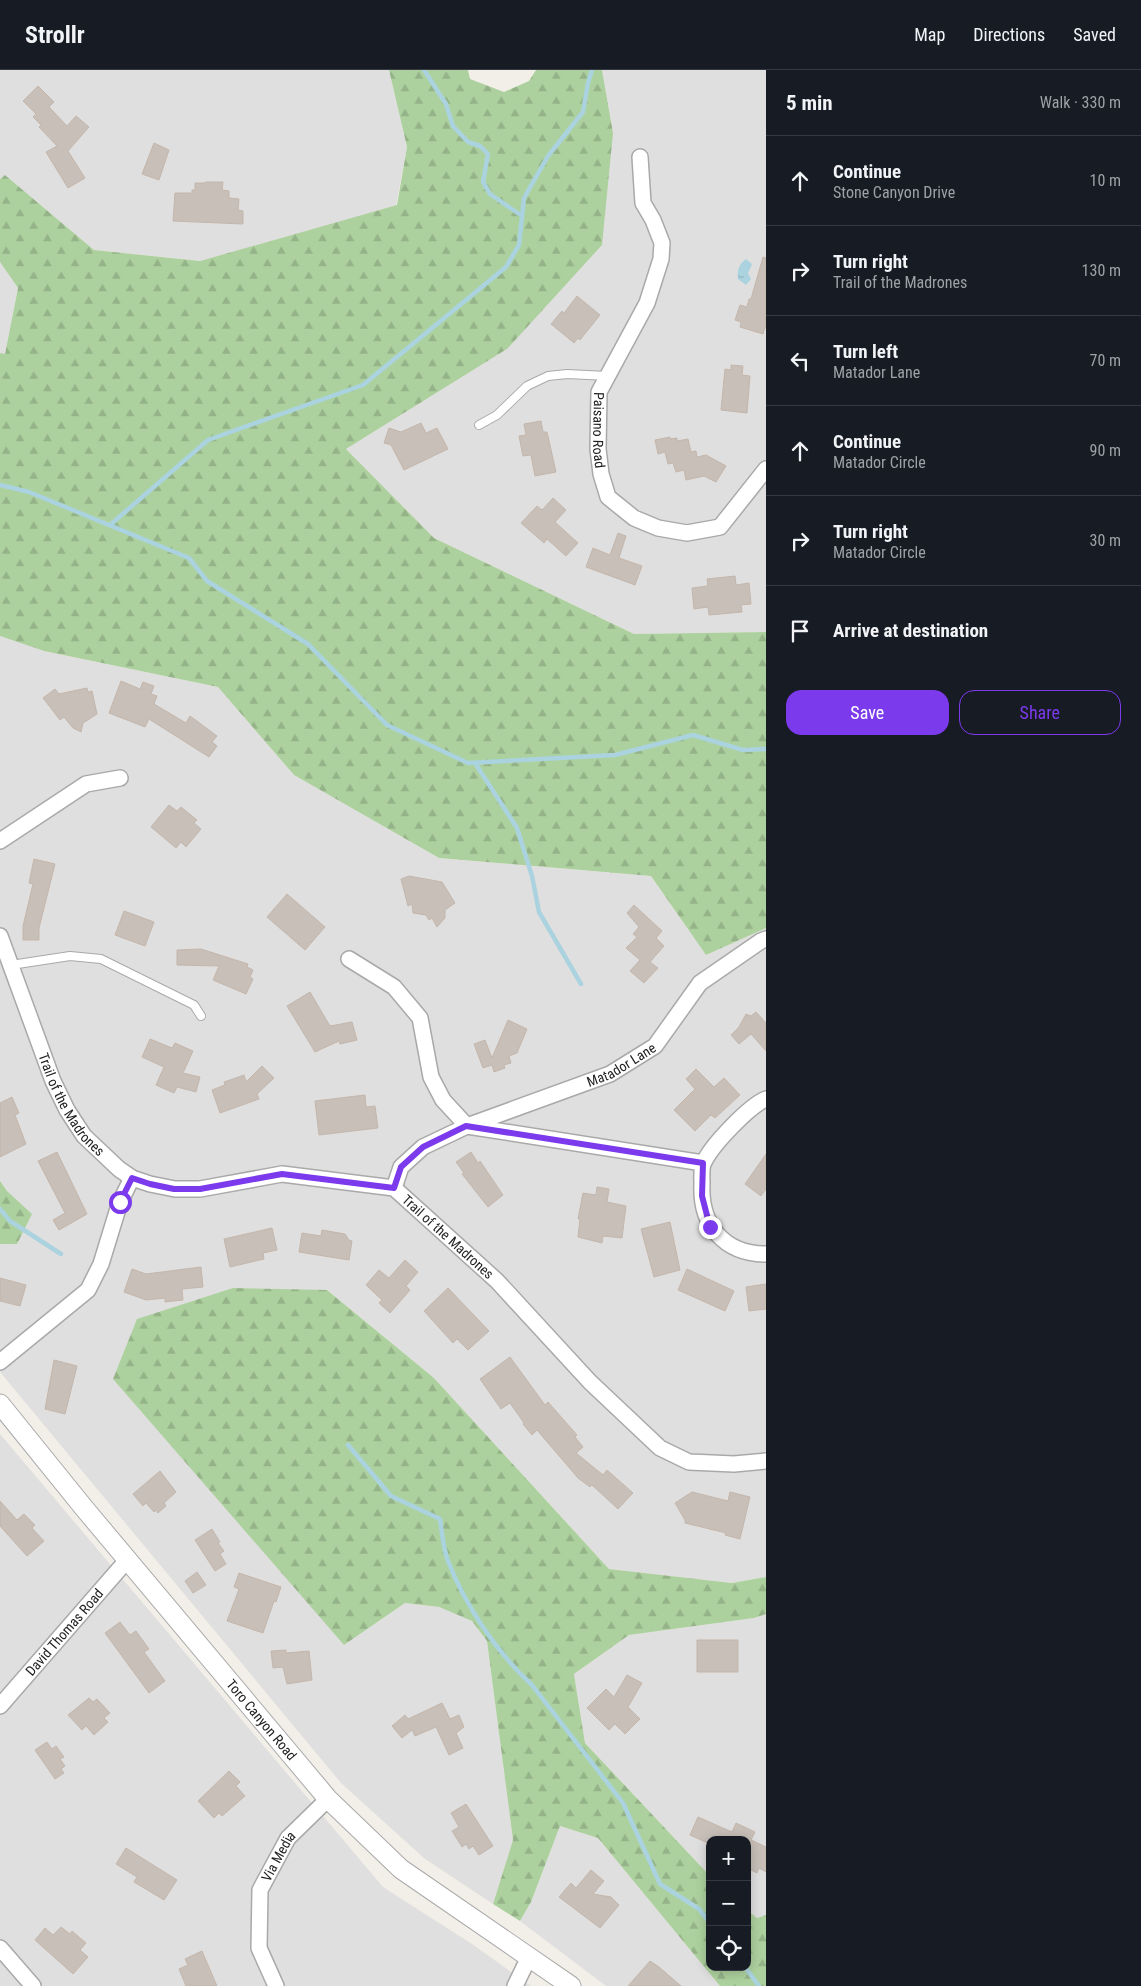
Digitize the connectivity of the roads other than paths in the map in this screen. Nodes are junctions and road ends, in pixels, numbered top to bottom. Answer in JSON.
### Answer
{"nodes":[{"id":1,"x":640,"y":157,"type":"dead end"},
{"id":2,"x":608,"y":376,"type":"junction"},
{"id":3,"x":479,"y":425,"type":"dead end"},
{"id":4,"x":766,"y":469,"type":"edge"},
{"id":5,"x":120,"y":778,"type":"dead end"},
{"id":6,"x":0,"y":841,"type":"edge"},
{"id":7,"x":0,"y":936,"type":"edge"},
{"id":8,"x":766,"y":939,"type":"edge"},
{"id":9,"x":349,"y":959,"type":"dead end"},
{"id":10,"x":11,"y":964,"type":"junction"},
{"id":11,"x":201,"y":1016,"type":"dead end"},
{"id":12,"x":766,"y":1099,"type":"edge"},
{"id":13,"x":466,"y":1126,"type":"junction"},
{"id":14,"x":703,"y":1163,"type":"junction"},
{"id":15,"x":132,"y":1178,"type":"junction"},
{"id":16,"x":394,"y":1188,"type":"junction"},
{"id":17,"x":766,"y":1254,"type":"edge"},
{"id":18,"x":0,"y":1362,"type":"edge"},
{"id":19,"x":0,"y":1404,"type":"edge"},
{"id":20,"x":766,"y":1461,"type":"edge"},
{"id":21,"x":128,"y":1559,"type":"junction"},
{"id":22,"x":0,"y":1706,"type":"edge"},
{"id":23,"x":328,"y":1799,"type":"junction"},
{"id":24,"x":0,"y":1948,"type":"edge"},
{"id":25,"x":529,"y":1957,"type":"junction"},
{"id":26,"x":33,"y":1986,"type":"edge"},
{"id":27,"x":276,"y":1986,"type":"edge"},
{"id":28,"x":515,"y":1986,"type":"edge"},
{"id":29,"x":570,"y":1986,"type":"edge"}],
"edges":[{"from":1,"to":2,"type":"street","name":"Paisano Road"},
{"from":2,"to":3,"type":"lane"},
{"from":2,"to":4,"type":"street","name":"Paisano Road"},
{"from":5,"to":6,"type":"street"},
{"from":7,"to":10,"type":"street","name":"Trail of the Madrones"},
{"from":8,"to":13,"type":"street","name":"Matador Lane"},
{"from":9,"to":13,"type":"street"},
{"from":10,"to":11,"type":"lane"},
{"from":10,"to":15,"type":"street","name":"Trail of the Madrones"},
{"from":12,"to":14,"type":"street"},
{"from":13,"to":14,"type":"street"},
{"from":13,"to":16,"type":"street","name":"Matador Lane"},
{"from":14,"to":17,"type":"street"},
{"from":15,"to":16,"type":"street","name":"Trail of the Madrones"},
{"from":15,"to":18,"type":"street"},
{"from":16,"to":20,"type":"street","name":"Trail of the Madrones"},
{"from":19,"to":21,"type":"street","name":"Toro Canyon Road"},
{"from":21,"to":22,"type":"street","name":"David Thomas Road"},
{"from":21,"to":23,"type":"street","name":"Toro Canyon Road"},
{"from":23,"to":25,"type":"street","name":"Toro Canyon Road"},
{"from":23,"to":27,"type":"street","name":"Via Media"},
{"from":24,"to":26,"type":"street"},
{"from":25,"to":28,"type":"street"},
{"from":25,"to":29,"type":"street","name":"Toro Canyon Road"}]}
